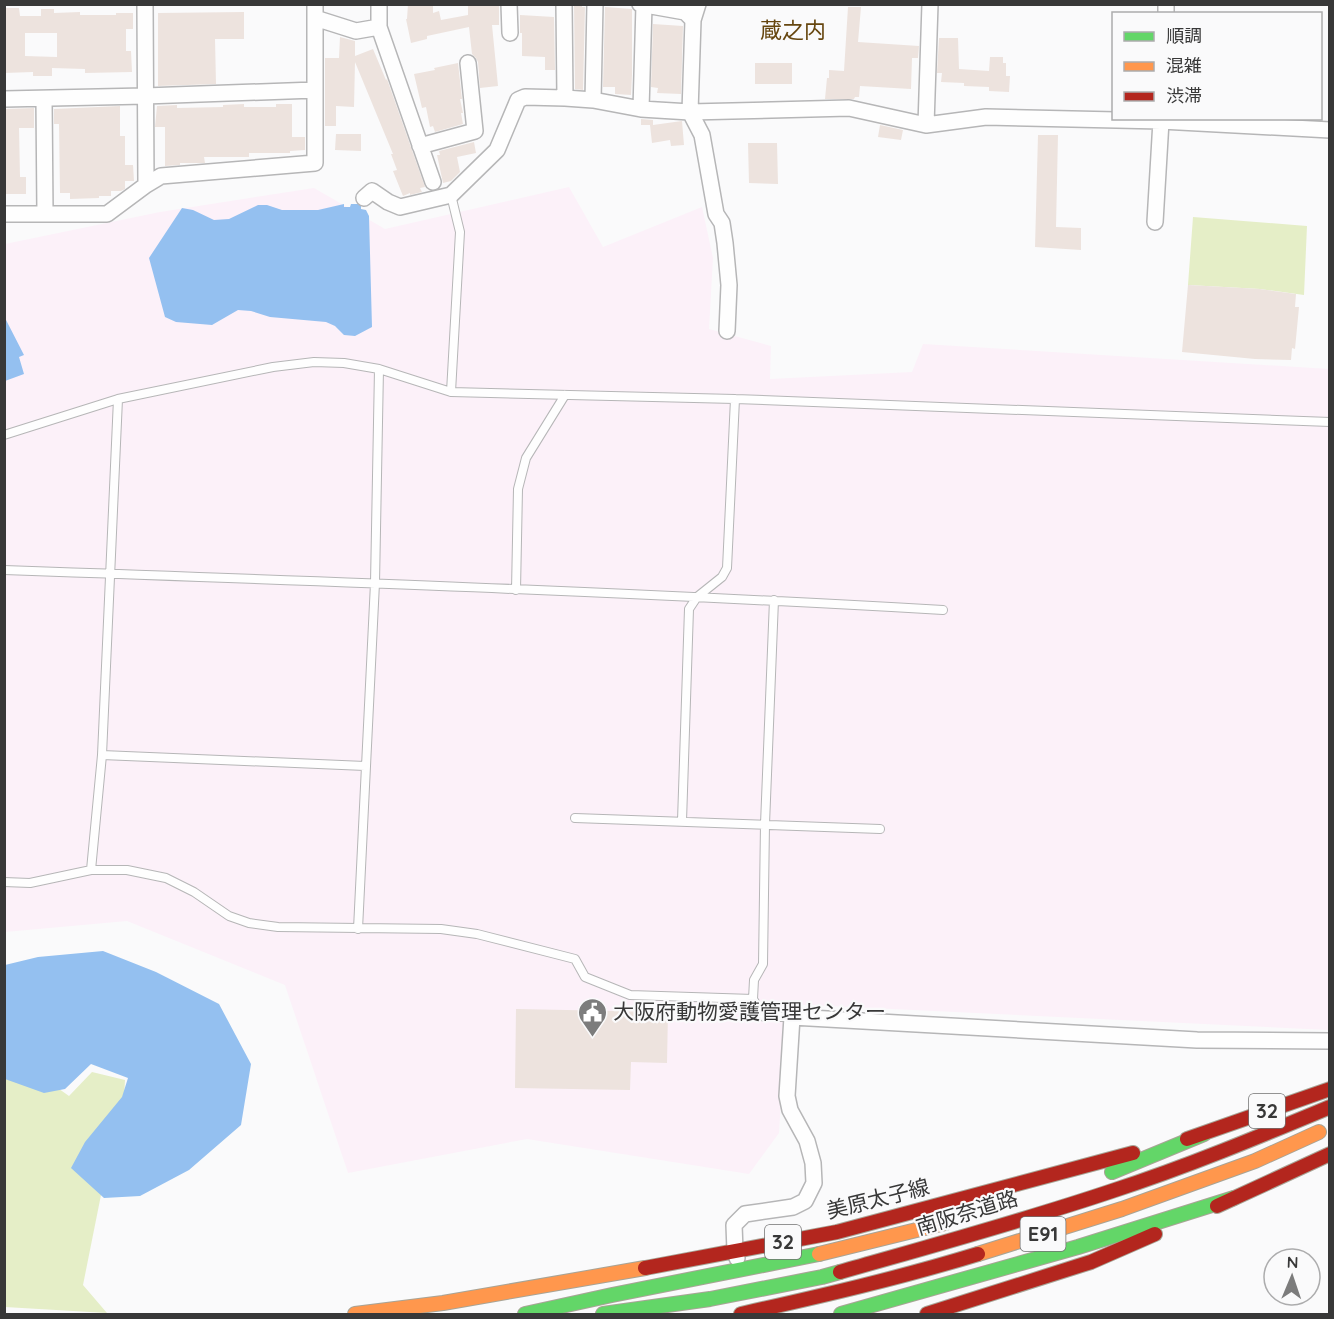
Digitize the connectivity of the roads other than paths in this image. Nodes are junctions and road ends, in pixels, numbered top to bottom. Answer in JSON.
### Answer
{"nodes":[{"id":1,"x":145,"y":4,"type":"edge"},
{"id":2,"x":379,"y":4,"type":"edge"},
{"id":3,"x":509,"y":4,"type":"edge"},
{"id":4,"x":564,"y":4,"type":"edge"},
{"id":5,"x":595,"y":4,"type":"edge"},
{"id":6,"x":698,"y":4,"type":"edge"},
{"id":7,"x":930,"y":4,"type":"edge"},
{"id":8,"x":642,"y":5,"type":"edge"},
{"id":9,"x":315,"y":11,"type":"edge"},
{"id":10,"x":693,"y":20,"type":"junction"},
{"id":11,"x":379,"y":27,"type":"junction"},
{"id":12,"x":510,"y":33,"type":"dead end"},
{"id":13,"x":468,"y":63,"type":"dead end"},
{"id":14,"x":315,"y":90,"type":"junction"},
{"id":15,"x":145,"y":96,"type":"junction"},
{"id":16,"x":565,"y":98,"type":"junction"},
{"id":17,"x":4,"y":99,"type":"edge"},
{"id":18,"x":44,"y":99,"type":"junction"},
{"id":19,"x":593,"y":100,"type":"junction"},
{"id":20,"x":641,"y":109,"type":"junction"},
{"id":21,"x":690,"y":112,"type":"junction"},
{"id":22,"x":1112,"y":119,"type":"edge"},
{"id":23,"x":1167,"y":120,"type":"edge"},
{"id":24,"x":927,"y":125,"type":"junction"},
{"id":25,"x":1329,"y":130,"type":"edge"},
{"id":26,"x":420,"y":146,"type":"junction"},
{"id":27,"x":433,"y":182,"type":"dead end"},
{"id":28,"x":146,"y":185,"type":"junction"},
{"id":29,"x":451,"y":195,"type":"junction"},
{"id":30,"x":364,"y":198,"type":"dead end"},
{"id":31,"x":4,"y":214,"type":"edge"},
{"id":32,"x":45,"y":214,"type":"junction"},
{"id":33,"x":1155,"y":222,"type":"dead end"},
{"id":34,"x":727,"y":330,"type":"dead end"},
{"id":35,"x":379,"y":369,"type":"junction"},
{"id":36,"x":451,"y":392,"type":"junction"},
{"id":37,"x":565,"y":394,"type":"junction"},
{"id":38,"x":118,"y":399,"type":"junction"},
{"id":39,"x":735,"y":399,"type":"junction"},
{"id":40,"x":1329,"y":422,"type":"edge"},
{"id":41,"x":4,"y":435,"type":"edge"},
{"id":42,"x":4,"y":570,"type":"edge"},
{"id":43,"x":110,"y":574,"type":"junction"},
{"id":44,"x":375,"y":583,"type":"junction"},
{"id":45,"x":516,"y":590,"type":"junction"},
{"id":46,"x":697,"y":597,"type":"junction"},
{"id":47,"x":774,"y":600,"type":"junction"},
{"id":48,"x":942,"y":610,"type":"dead end"},
{"id":49,"x":102,"y":755,"type":"junction"},
{"id":50,"x":365,"y":766,"type":"junction"},
{"id":51,"x":575,"y":818,"type":"dead end"},
{"id":52,"x":682,"y":821,"type":"junction"},
{"id":53,"x":765,"y":824,"type":"junction"},
{"id":54,"x":880,"y":829,"type":"dead end"},
{"id":55,"x":91,"y":870,"type":"junction"},
{"id":56,"x":4,"y":882,"type":"edge"},
{"id":57,"x":358,"y":929,"type":"junction"},
{"id":58,"x":753,"y":999,"type":"junction"},
{"id":59,"x":792,"y":1017,"type":"junction"},
{"id":60,"x":1329,"y":1041,"type":"edge"},
{"id":61,"x":1329,"y":1089,"type":"edge"},
{"id":62,"x":1329,"y":1107,"type":"edge"},
{"id":63,"x":1329,"y":1128,"type":"edge"},
{"id":64,"x":1204,"y":1134,"type":"junction"},
{"id":65,"x":1329,"y":1154,"type":"edge"},
{"id":66,"x":1104,"y":1175,"type":"dead end"},
{"id":67,"x":1234,"y":1198,"type":"junction"},
{"id":68,"x":963,"y":1218,"type":"dead end"},
{"id":69,"x":736,"y":1256,"type":"junction"},
{"id":70,"x":355,"y":1314,"type":"edge"},
{"id":71,"x":525,"y":1314,"type":"edge"},
{"id":72,"x":603,"y":1314,"type":"edge"},
{"id":73,"x":741,"y":1314,"type":"edge"},
{"id":74,"x":841,"y":1314,"type":"edge"},
{"id":75,"x":927,"y":1314,"type":"edge"}],
"edges":[{"from":1,"to":15,"type":"street"},
{"from":2,"to":11,"type":"street"},
{"from":3,"to":12,"type":"street"},
{"from":4,"to":16,"type":"street"},
{"from":5,"to":19,"type":"street"},
{"from":6,"to":10,"type":"street"},
{"from":7,"to":24,"type":"street"},
{"from":8,"to":10,"type":"street"},
{"from":8,"to":20,"type":"street"},
{"from":9,"to":11,"type":"street"},
{"from":9,"to":14,"type":"street"},
{"from":10,"to":21,"type":"street"},
{"from":11,"to":26,"type":"street"},
{"from":13,"to":26,"type":"street"},
{"from":14,"to":15,"type":"street"},
{"from":14,"to":28,"type":"street"},
{"from":15,"to":18,"type":"street"},
{"from":15,"to":28,"type":"street"},
{"from":16,"to":19,"type":"street"},
{"from":16,"to":29,"type":"street"},
{"from":17,"to":18,"type":"street"},
{"from":18,"to":32,"type":"street"},
{"from":19,"to":20,"type":"street"},
{"from":20,"to":21,"type":"street"},
{"from":21,"to":24,"type":"street"},
{"from":21,"to":34,"type":"street"},
{"from":22,"to":24,"type":"street"},
{"from":23,"to":25,"type":"street"},
{"from":23,"to":33,"type":"street"},
{"from":26,"to":27,"type":"street"},
{"from":28,"to":32,"type":"street"},
{"from":29,"to":30,"type":"street"},
{"from":29,"to":36,"type":"lane"},
{"from":31,"to":32,"type":"street"},
{"from":35,"to":36,"type":"lane"},
{"from":35,"to":38,"type":"lane"},
{"from":35,"to":44,"type":"lane"},
{"from":36,"to":37,"type":"lane"},
{"from":37,"to":39,"type":"lane"},
{"from":37,"to":45,"type":"lane"},
{"from":38,"to":41,"type":"lane"},
{"from":38,"to":43,"type":"lane"},
{"from":39,"to":40,"type":"lane"},
{"from":39,"to":46,"type":"lane"},
{"from":42,"to":43,"type":"lane"},
{"from":43,"to":44,"type":"lane"},
{"from":43,"to":49,"type":"lane"},
{"from":44,"to":45,"type":"lane"},
{"from":44,"to":50,"type":"lane"},
{"from":45,"to":46,"type":"lane"},
{"from":46,"to":47,"type":"lane"},
{"from":46,"to":52,"type":"lane"},
{"from":47,"to":48,"type":"lane"},
{"from":47,"to":53,"type":"lane"},
{"from":49,"to":50,"type":"lane"},
{"from":49,"to":55,"type":"lane"},
{"from":50,"to":57,"type":"lane"},
{"from":51,"to":52,"type":"lane"},
{"from":52,"to":53,"type":"lane"},
{"from":53,"to":54,"type":"lane"},
{"from":53,"to":58,"type":"lane"},
{"from":55,"to":56,"type":"lane"},
{"from":55,"to":57,"type":"lane"},
{"from":57,"to":58,"type":"lane"},
{"from":58,"to":59,"type":"lane"},
{"from":59,"to":60,"type":"street"},
{"from":59,"to":69,"type":"street"},
{"from":61,"to":64,"type":"main road","name":"美原太子線","number":"32"},
{"from":62,"to":72,"type":"main road","name":"南阪奈道路","number":"E91"},
{"from":63,"to":73,"type":"main road","name":"南阪奈道路","number":"E91"},
{"from":64,"to":66,"type":"main road"},
{"from":64,"to":69,"type":"main road","name":"美原太子線","number":"32"},
{"from":65,"to":67,"type":"main road"},
{"from":67,"to":74,"type":"main road"},
{"from":67,"to":75,"type":"main road"},
{"from":68,"to":71,"type":"main road"},
{"from":69,"to":70,"type":"main road","name":"美原太子線","number":"32"}]}
